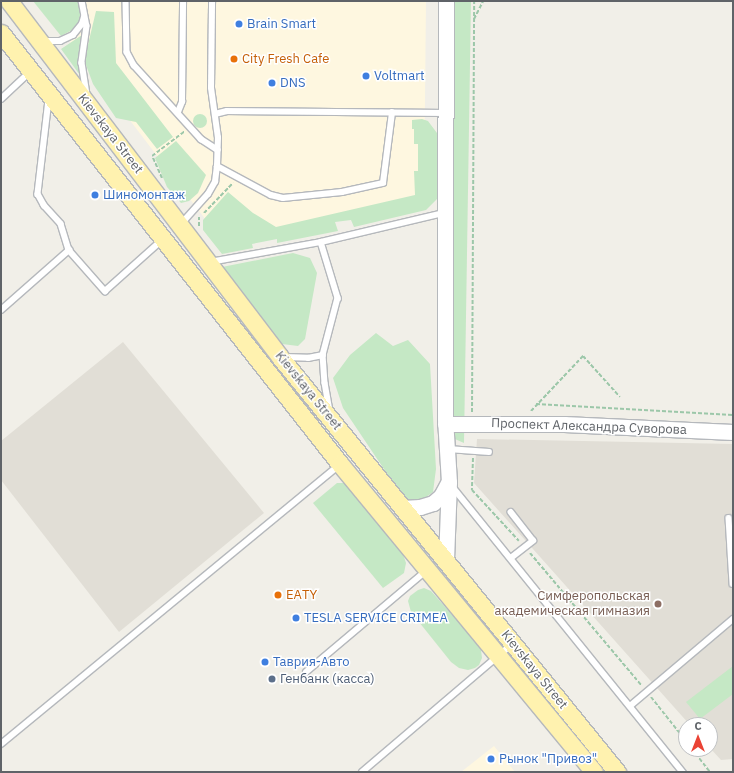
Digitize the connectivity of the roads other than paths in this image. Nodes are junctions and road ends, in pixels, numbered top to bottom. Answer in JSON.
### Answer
{"nodes":[{"id":1,"x":9,"y":1,"type":"edge"},
{"id":2,"x":82,"y":1,"type":"edge"},
{"id":3,"x":126,"y":1,"type":"edge"},
{"id":4,"x":183,"y":1,"type":"edge"},
{"id":5,"x":212,"y":1,"type":"edge"},
{"id":6,"x":446,"y":1,"type":"edge"},
{"id":7,"x":85,"y":13,"type":"junction"},
{"id":8,"x":1,"y":33,"type":"edge"},
{"id":9,"x":39,"y":41,"type":"junction"},
{"id":10,"x":1,"y":42,"type":"edge"},
{"id":11,"x":32,"y":70,"type":"junction"},
{"id":12,"x":50,"y":94,"type":"junction"},
{"id":13,"x":1,"y":99,"type":"edge"},
{"id":14,"x":89,"y":108,"type":"junction"},
{"id":15,"x":178,"y":112,"type":"junction"},
{"id":16,"x":392,"y":113,"type":"junction"},
{"id":17,"x":446,"y":113,"type":"junction"},
{"id":18,"x":215,"y":114,"type":"junction"},
{"id":19,"x":218,"y":150,"type":"junction"},
{"id":20,"x":218,"y":166,"type":"junction"},
{"id":21,"x":445,"y":213,"type":"junction"},
{"id":22,"x":180,"y":225,"type":"junction"},
{"id":23,"x":162,"y":240,"type":"junction"},
{"id":24,"x":321,"y":242,"type":"junction"},
{"id":25,"x":69,"y":250,"type":"junction"},
{"id":26,"x":208,"y":263,"type":"junction"},
{"id":27,"x":1,"y":310,"type":"edge"},
{"id":28,"x":322,"y":356,"type":"junction"},
{"id":29,"x":280,"y":357,"type":"junction"},
{"id":30,"x":332,"y":422,"type":"junction"},
{"id":31,"x":445,"y":424,"type":"junction"},
{"id":32,"x":733,"y":432,"type":"edge"},
{"id":33,"x":446,"y":449,"type":"junction"},
{"id":34,"x":489,"y":452,"type":"dead end"},
{"id":35,"x":340,"y":464,"type":"junction"},
{"id":36,"x":449,"y":482,"type":"junction"},
{"id":37,"x":402,"y":508,"type":"junction"},
{"id":38,"x":511,"y":513,"type":"dead end"},
{"id":39,"x":729,"y":518,"type":"dead end"},
{"id":40,"x":511,"y":558,"type":"junction"},
{"id":41,"x":446,"y":560,"type":"junction"},
{"id":42,"x":428,"y":569,"type":"junction"},
{"id":43,"x":733,"y":584,"type":"edge"},
{"id":44,"x":733,"y":619,"type":"edge"},
{"id":45,"x":512,"y":644,"type":"junction"},
{"id":46,"x":499,"y":655,"type":"junction"},
{"id":47,"x":306,"y":672,"type":"dead end"},
{"id":48,"x":630,"y":706,"type":"junction"},
{"id":49,"x":1,"y":744,"type":"edge"},
{"id":50,"x":362,"y":772,"type":"edge"},
{"id":51,"x":594,"y":772,"type":"edge"},
{"id":52,"x":617,"y":772,"type":"edge"},
{"id":53,"x":683,"y":772,"type":"edge"}],
"edges":[{"from":1,"to":9,"type":"main road","name":"Kievskaya Street"},
{"from":2,"to":7,"type":"lane"},
{"from":3,"to":15,"type":"lane"},
{"from":4,"to":15,"type":"lane"},
{"from":5,"to":18,"type":"lane"},
{"from":6,"to":17,"type":"main road"},
{"from":7,"to":9,"type":"lane"},
{"from":7,"to":14,"type":"lane"},
{"from":8,"to":11,"type":"main road","name":"Kievskaya Street"},
{"from":9,"to":14,"type":"main road","name":"Kievskaya Street"},
{"from":10,"to":11,"type":"main road"},
{"from":11,"to":12,"type":"main road","name":"Kievskaya Street"},
{"from":11,"to":13,"type":"lane"},
{"from":12,"to":23,"type":"main road","name":"Kievskaya Street"},
{"from":12,"to":25,"type":"lane"},
{"from":14,"to":22,"type":"main road","name":"Kievskaya Street"},
{"from":15,"to":19,"type":"lane"},
{"from":16,"to":17,"type":"lane"},
{"from":16,"to":18,"type":"lane"},
{"from":16,"to":20,"type":"lane"},
{"from":17,"to":21,"type":"main road"},
{"from":18,"to":19,"type":"lane"},
{"from":19,"to":20,"type":"lane"},
{"from":20,"to":22,"type":"lane"},
{"from":21,"to":24,"type":"lane"},
{"from":21,"to":31,"type":"main road"},
{"from":22,"to":23,"type":"main road"},
{"from":22,"to":26,"type":"main road","name":"Kievskaya Street"},
{"from":23,"to":25,"type":"lane"},
{"from":23,"to":35,"type":"main road","name":"Kievskaya Street"},
{"from":24,"to":26,"type":"lane"},
{"from":24,"to":28,"type":"lane"},
{"from":25,"to":27,"type":"lane"},
{"from":26,"to":29,"type":"main road","name":"Kievskaya Street"},
{"from":28,"to":29,"type":"lane"},
{"from":28,"to":30,"type":"lane"},
{"from":29,"to":30,"type":"main road","name":"Kievskaya Street"},
{"from":30,"to":37,"type":"main road","name":"Kievskaya Street"},
{"from":31,"to":32,"type":"main road","name":"Проспект Александра Суворова"},
{"from":31,"to":33,"type":"main road"},
{"from":33,"to":34,"type":"lane"},
{"from":33,"to":36,"type":"main road"},
{"from":35,"to":42,"type":"main road","name":"Kievskaya Street"},
{"from":35,"to":49,"type":"lane"},
{"from":36,"to":37,"type":"main road"},
{"from":36,"to":40,"type":"lane"},
{"from":36,"to":41,"type":"main road"},
{"from":37,"to":41,"type":"main road","name":"Kievskaya Street"},
{"from":38,"to":40,"type":"lane"},
{"from":39,"to":43,"type":"lane"},
{"from":40,"to":48,"type":"lane"},
{"from":41,"to":45,"type":"main road","name":"Kievskaya Street"},
{"from":42,"to":46,"type":"main road","name":"Kievskaya Street"},
{"from":42,"to":47,"type":"lane"},
{"from":44,"to":48,"type":"lane"},
{"from":45,"to":46,"type":"lane"},
{"from":45,"to":52,"type":"main road","name":"Kievskaya Street"},
{"from":46,"to":50,"type":"lane"},
{"from":46,"to":51,"type":"main road","name":"Kievskaya Street"},
{"from":48,"to":53,"type":"lane"}]}
